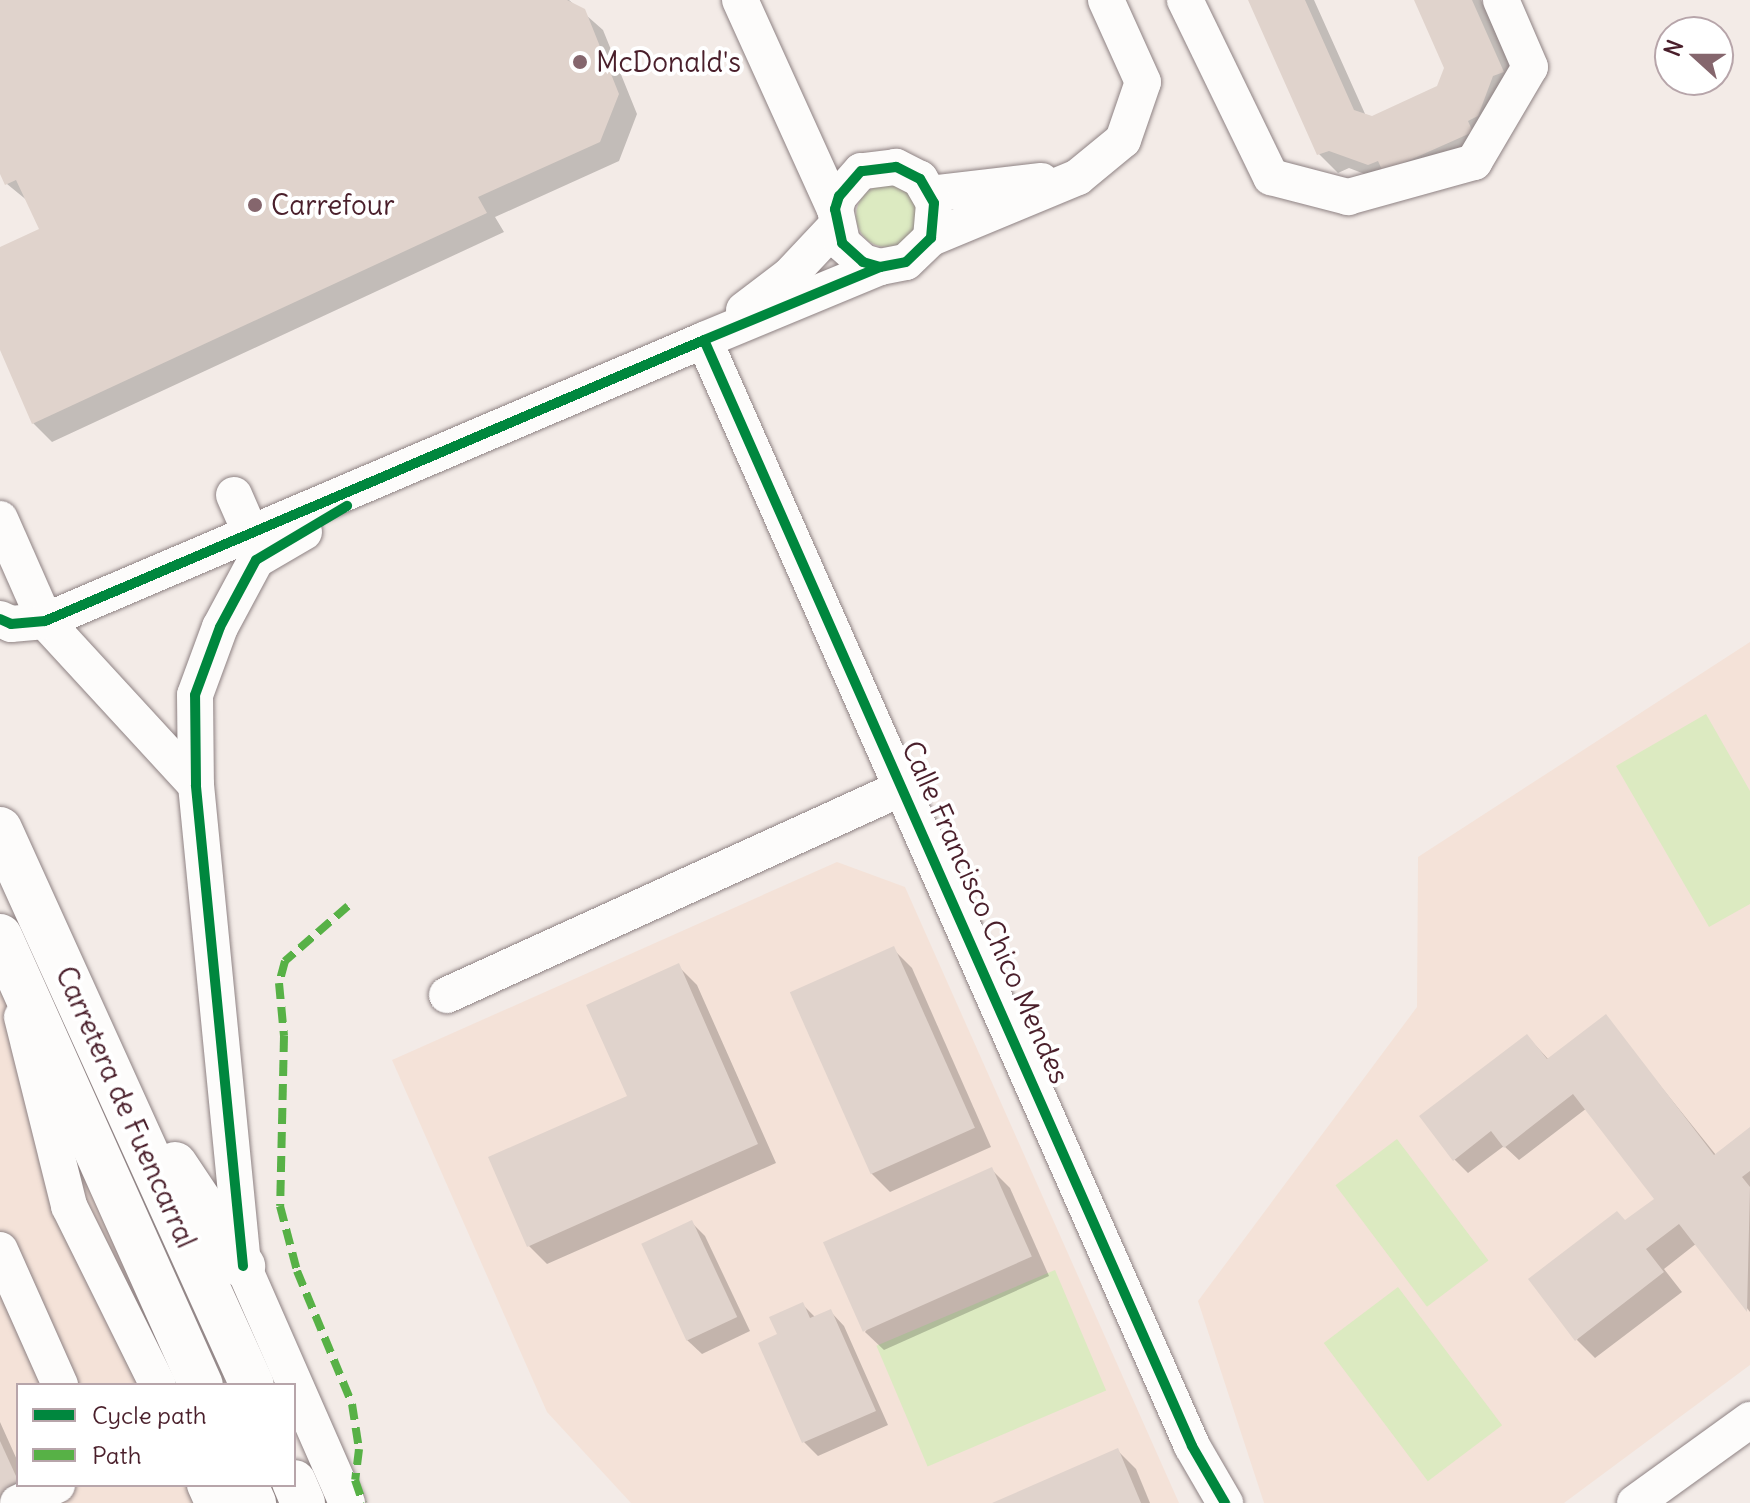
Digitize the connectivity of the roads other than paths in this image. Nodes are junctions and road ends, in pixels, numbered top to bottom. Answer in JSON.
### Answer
{"nodes":[{"id":1,"x":740,"y":0,"type":"edge"},
{"id":2,"x":1106,"y":0,"type":"edge"},
{"id":3,"x":1185,"y":0,"type":"edge"},
{"id":4,"x":1501,"y":0,"type":"edge"},
{"id":5,"x":1078,"y":177,"type":"junction"},
{"id":6,"x":930,"y":194,"type":"junction"},
{"id":7,"x":836,"y":218,"type":"junction"},
{"id":8,"x":931,"y":238,"type":"junction"},
{"id":9,"x":880,"y":267,"type":"junction"},
{"id":10,"x":704,"y":340,"type":"junction"},
{"id":11,"x":405,"y":471,"type":"junction"},
{"id":12,"x":234,"y":495,"type":"dead end"},
{"id":13,"x":0,"y":519,"type":"edge"},
{"id":14,"x":251,"y":534,"type":"junction"},
{"id":15,"x":0,"y":619,"type":"edge"},
{"id":16,"x":45,"y":621,"type":"junction"},
{"id":17,"x":196,"y":785,"type":"junction"},
{"id":18,"x":904,"y":787,"type":"junction"},
{"id":19,"x":0,"y":829,"type":"edge"},
{"id":20,"x":2,"y":941,"type":"edge"},
{"id":21,"x":447,"y":995,"type":"dead end"},
{"id":22,"x":101,"y":1052,"type":"junction"},
{"id":23,"x":0,"y":1250,"type":"edge"},
{"id":24,"x":243,"y":1266,"type":"junction"},
{"id":25,"x":59,"y":1383,"type":"edge"},
{"id":26,"x":157,"y":1383,"type":"edge"},
{"id":27,"x":200,"y":1383,"type":"edge"},
{"id":28,"x":251,"y":1383,"type":"edge"},
{"id":29,"x":294,"y":1383,"type":"edge"},
{"id":30,"x":296,"y":1387,"type":"edge"},
{"id":31,"x":1750,"y":1420,"type":"edge"},
{"id":32,"x":53,"y":1487,"type":"edge"},
{"id":33,"x":18,"y":1503,"type":"edge"},
{"id":34,"x":347,"y":1503,"type":"edge"},
{"id":35,"x":1225,"y":1503,"type":"edge"},
{"id":36,"x":1635,"y":1503,"type":"edge"}],
"edges":[{"from":1,"to":7,"type":"street"},
{"from":2,"to":5,"type":"street"},
{"from":3,"to":4,"type":"street"},
{"from":5,"to":6,"type":"street"},
{"from":5,"to":8,"type":"street"},
{"from":6,"to":7,"type":"street"},
{"from":6,"to":8,"type":"street"},
{"from":7,"to":9,"type":"street"},
{"from":7,"to":10,"type":"street"},
{"from":8,"to":9,"type":"street"},
{"from":9,"to":10,"type":"street"},
{"from":10,"to":11,"type":"street"},
{"from":10,"to":18,"type":"street","name":"Calle Francisco Chico Mendes"},
{"from":11,"to":14,"type":"street"},
{"from":11,"to":17,"type":"street"},
{"from":12,"to":14,"type":"street"},
{"from":13,"to":16,"type":"street"},
{"from":14,"to":16,"type":"street"},
{"from":15,"to":16,"type":"street"},
{"from":16,"to":17,"type":"street"},
{"from":17,"to":24,"type":"street"},
{"from":18,"to":21,"type":"street"},
{"from":18,"to":35,"type":"street","name":"Calle Francisco Chico Mendes"},
{"from":19,"to":22,"type":"highway","name":"Carretera de Fuencarral"},
{"from":20,"to":26,"type":"street"},
{"from":20,"to":27,"type":"highway","name":"Carretera de Fuencarral"},
{"from":22,"to":24,"type":"highway"},
{"from":22,"to":28,"type":"highway","name":"Carretera de Fuencarral"},
{"from":23,"to":25,"type":"street"},
{"from":24,"to":29,"type":"street"},
{"from":30,"to":34,"type":"street"},
{"from":31,"to":36,"type":"street"},
{"from":32,"to":33,"type":"street"}]}
